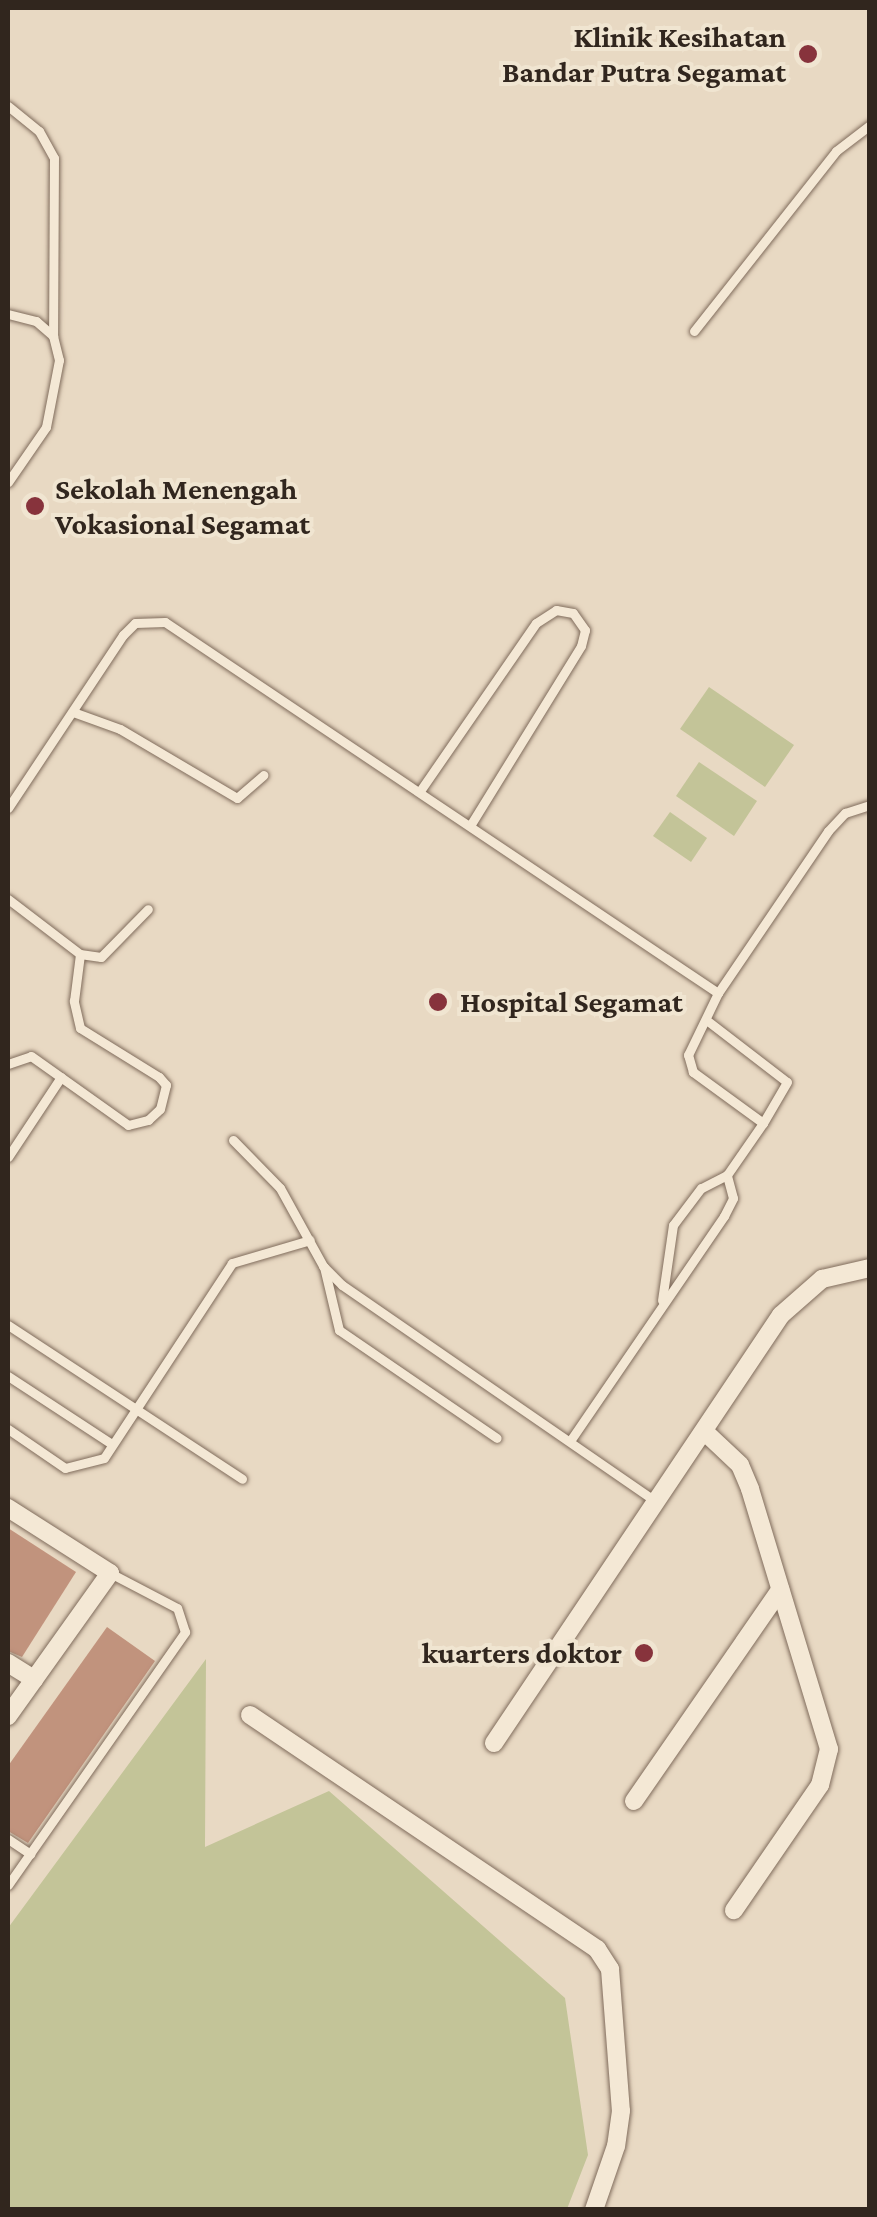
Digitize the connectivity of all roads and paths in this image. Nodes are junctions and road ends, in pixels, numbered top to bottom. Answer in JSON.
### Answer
{"nodes":[{"id":1,"x":8,"y":106,"type":"edge"},
{"id":2,"x":870,"y":125,"type":"edge"},
{"id":3,"x":8,"y":314,"type":"edge"},
{"id":4,"x":694,"y":331,"type":"dead end"},
{"id":5,"x":54,"y":336,"type":"junction"},
{"id":6,"x":8,"y":482,"type":"edge"},
{"id":7,"x":73,"y":712,"type":"junction"},
{"id":8,"x":263,"y":776,"type":"dead end"},
{"id":9,"x":420,"y":791,"type":"junction"},
{"id":10,"x":870,"y":804,"type":"edge"},
{"id":11,"x":8,"y":808,"type":"edge"},
{"id":12,"x":470,"y":824,"type":"junction"},
{"id":13,"x":8,"y":899,"type":"edge"},
{"id":14,"x":148,"y":909,"type":"dead end"},
{"id":15,"x":80,"y":954,"type":"junction"},
{"id":16,"x":718,"y":993,"type":"junction"},
{"id":17,"x":709,"y":1022,"type":"junction"},
{"id":18,"x":8,"y":1064,"type":"edge"},
{"id":19,"x":62,"y":1077,"type":"junction"},
{"id":20,"x":764,"y":1123,"type":"junction"},
{"id":21,"x":232,"y":1140,"type":"dead end"},
{"id":22,"x":8,"y":1157,"type":"edge"},
{"id":23,"x":727,"y":1175,"type":"junction"},
{"id":24,"x":310,"y":1240,"type":"junction"},
{"id":25,"x":324,"y":1266,"type":"junction"},
{"id":26,"x":870,"y":1268,"type":"edge"},
{"id":27,"x":662,"y":1300,"type":"junction"},
{"id":28,"x":8,"y":1325,"type":"edge"},
{"id":29,"x":8,"y":1376,"type":"edge"},
{"id":30,"x":135,"y":1409,"type":"junction"},
{"id":31,"x":8,"y":1429,"type":"edge"},
{"id":32,"x":705,"y":1432,"type":"junction"},
{"id":33,"x":498,"y":1438,"type":"dead end"},
{"id":34,"x":570,"y":1441,"type":"junction"},
{"id":35,"x":112,"y":1444,"type":"junction"},
{"id":36,"x":242,"y":1479,"type":"dead end"},
{"id":37,"x":656,"y":1502,"type":"junction"},
{"id":38,"x":8,"y":1508,"type":"edge"},
{"id":39,"x":110,"y":1573,"type":"junction"},
{"id":40,"x":780,"y":1590,"type":"junction"},
{"id":41,"x":8,"y":1663,"type":"edge"},
{"id":42,"x":34,"y":1679,"type":"junction"},
{"id":43,"x":250,"y":1715,"type":"dead end"},
{"id":44,"x":8,"y":1716,"type":"edge"},
{"id":45,"x":494,"y":1743,"type":"dead end"},
{"id":46,"x":634,"y":1801,"type":"dead end"},
{"id":47,"x":8,"y":1838,"type":"edge"},
{"id":48,"x":30,"y":1854,"type":"junction"},
{"id":49,"x":8,"y":1885,"type":"edge"},
{"id":50,"x":734,"y":1910,"type":"dead end"},
{"id":51,"x":594,"y":2210,"type":"edge"}],
"edges":[{"from":1,"to":5,"type":"lane"},
{"from":2,"to":4,"type":"lane"},
{"from":3,"to":5,"type":"lane"},
{"from":5,"to":6,"type":"lane"},
{"from":7,"to":8,"type":"lane"},
{"from":7,"to":9,"type":"lane"},
{"from":7,"to":11,"type":"lane"},
{"from":9,"to":12,"type":"lane"},
{"from":9,"to":12,"type":"lane"},
{"from":10,"to":16,"type":"lane"},
{"from":12,"to":16,"type":"lane"},
{"from":13,"to":15,"type":"lane"},
{"from":14,"to":15,"type":"lane"},
{"from":15,"to":19,"type":"lane"},
{"from":16,"to":17,"type":"lane"},
{"from":17,"to":20,"type":"lane"},
{"from":17,"to":20,"type":"lane"},
{"from":18,"to":19,"type":"lane"},
{"from":19,"to":22,"type":"lane"},
{"from":20,"to":23,"type":"lane"},
{"from":21,"to":24,"type":"lane"},
{"from":23,"to":27,"type":"lane"},
{"from":23,"to":27,"type":"lane"},
{"from":24,"to":25,"type":"lane"},
{"from":24,"to":30,"type":"lane"},
{"from":25,"to":33,"type":"lane"},
{"from":25,"to":34,"type":"lane"},
{"from":26,"to":32,"type":"street"},
{"from":27,"to":34,"type":"lane"},
{"from":28,"to":30,"type":"lane"},
{"from":29,"to":35,"type":"lane"},
{"from":30,"to":35,"type":"lane"},
{"from":30,"to":36,"type":"lane"},
{"from":31,"to":35,"type":"lane"},
{"from":32,"to":37,"type":"street"},
{"from":32,"to":40,"type":"street"},
{"from":34,"to":37,"type":"lane"},
{"from":37,"to":45,"type":"street"},
{"from":38,"to":39,"type":"street"},
{"from":39,"to":42,"type":"street"},
{"from":39,"to":48,"type":"lane"},
{"from":40,"to":46,"type":"street"},
{"from":40,"to":50,"type":"street"},
{"from":41,"to":42,"type":"street"},
{"from":42,"to":44,"type":"street"},
{"from":43,"to":51,"type":"street"},
{"from":47,"to":48,"type":"lane"},
{"from":48,"to":49,"type":"lane"}]}
